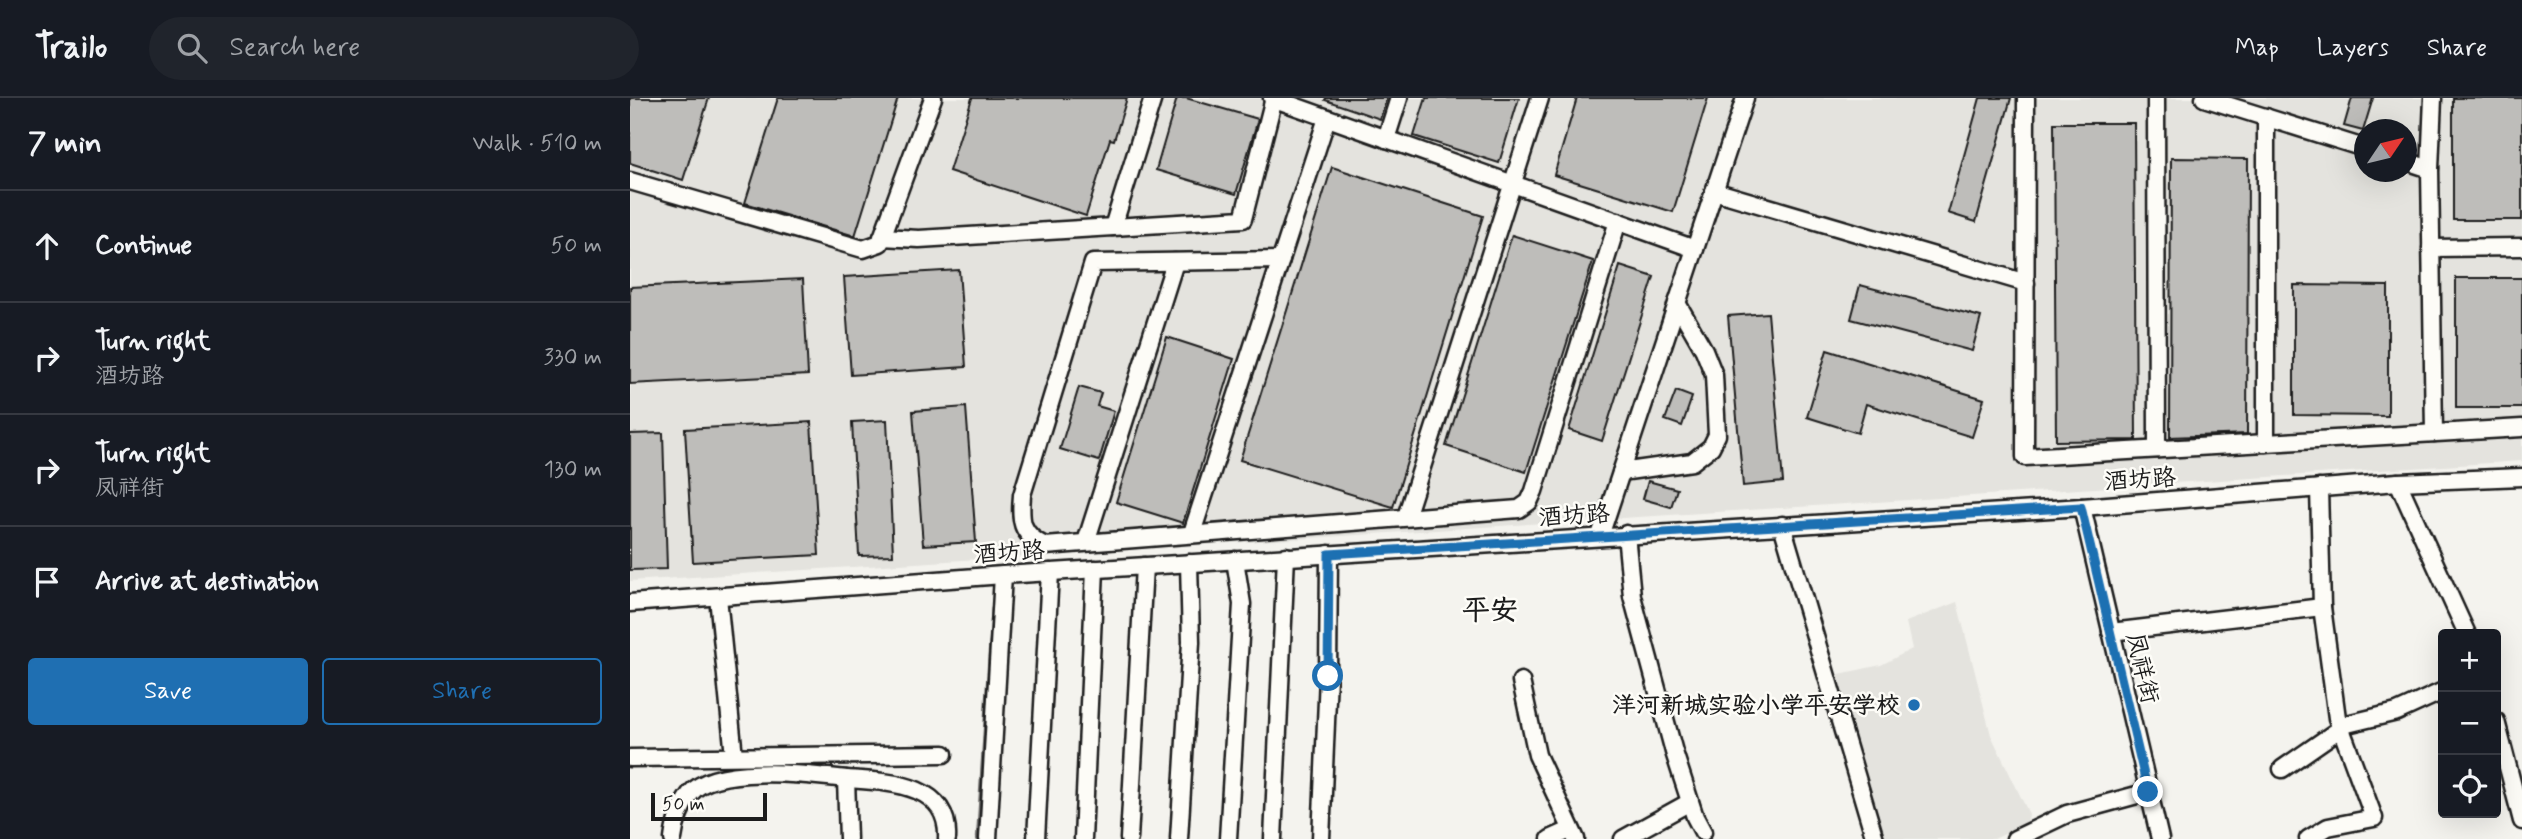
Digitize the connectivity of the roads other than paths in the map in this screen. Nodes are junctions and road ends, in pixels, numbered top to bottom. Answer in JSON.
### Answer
{"nodes":[{"id":1,"x":933,"y":98,"type":"edge"},
{"id":2,"x":1153,"y":98,"type":"edge"},
{"id":3,"x":1273,"y":98,"type":"edge"},
{"id":4,"x":1399,"y":98,"type":"edge"},
{"id":5,"x":1540,"y":98,"type":"edge"},
{"id":6,"x":1745,"y":98,"type":"edge"},
{"id":7,"x":2026,"y":98,"type":"edge"},
{"id":8,"x":2156,"y":98,"type":"edge"},
{"id":9,"x":2204,"y":98,"type":"edge"},
{"id":10,"x":2433,"y":98,"type":"edge"},
{"id":11,"x":2266,"y":117,"type":"junction"},
{"id":12,"x":1327,"y":118,"type":"junction"},
{"id":13,"x":1386,"y":139,"type":"junction"},
{"id":14,"x":2354,"y":145,"type":"edge"},
{"id":15,"x":2417,"y":165,"type":"edge"},
{"id":16,"x":2430,"y":169,"type":"junction"},
{"id":17,"x":630,"y":181,"type":"edge"},
{"id":18,"x":1513,"y":184,"type":"junction"},
{"id":19,"x":1714,"y":191,"type":"junction"},
{"id":20,"x":1618,"y":222,"type":"junction"},
{"id":21,"x":1113,"y":227,"type":"junction"},
{"id":22,"x":882,"y":237,"type":"junction"},
{"id":23,"x":2522,"y":247,"type":"edge"},
{"id":24,"x":2431,"y":248,"type":"junction"},
{"id":25,"x":1695,"y":249,"type":"junction"},
{"id":26,"x":1281,"y":260,"type":"junction"},
{"id":27,"x":1175,"y":262,"type":"junction"},
{"id":28,"x":2025,"y":283,"type":"junction"},
{"id":29,"x":1677,"y":303,"type":"junction"},
{"id":30,"x":2522,"y":428,"type":"edge"},
{"id":31,"x":2434,"y":433,"type":"junction"},
{"id":32,"x":2266,"y":443,"type":"junction"},
{"id":33,"x":2157,"y":449,"type":"junction"},
{"id":34,"x":1621,"y":472,"type":"junction"},
{"id":35,"x":2522,"y":477,"type":"edge"},
{"id":36,"x":2398,"y":482,"type":"junction"},
{"id":37,"x":2319,"y":488,"type":"junction"},
{"id":38,"x":2081,"y":507,"type":"junction"},
{"id":39,"x":1406,"y":517,"type":"junction"},
{"id":40,"x":1782,"y":525,"type":"junction"},
{"id":41,"x":1192,"y":533,"type":"junction"},
{"id":42,"x":1626,"y":534,"type":"junction"},
{"id":43,"x":1600,"y":536,"type":"junction"},
{"id":44,"x":1086,"y":542,"type":"junction"},
{"id":45,"x":1329,"y":554,"type":"junction"},
{"id":46,"x":1286,"y":556,"type":"junction"},
{"id":47,"x":1235,"y":560,"type":"junction"},
{"id":48,"x":1189,"y":563,"type":"junction"},
{"id":49,"x":1144,"y":566,"type":"junction"},
{"id":50,"x":1095,"y":569,"type":"junction"},
{"id":51,"x":1050,"y":572,"type":"junction"},
{"id":52,"x":1003,"y":575,"type":"junction"},
{"id":53,"x":718,"y":597,"type":"junction"},
{"id":54,"x":630,"y":603,"type":"edge"},
{"id":55,"x":2322,"y":607,"type":"junction"},
{"id":56,"x":2465,"y":629,"type":"edge"},
{"id":57,"x":2111,"y":632,"type":"junction"},
{"id":58,"x":1521,"y":681,"type":"dead end"},
{"id":59,"x":2441,"y":692,"type":"edge"},
{"id":60,"x":2341,"y":728,"type":"junction"},
{"id":61,"x":2501,"y":740,"type":"edge"},
{"id":62,"x":944,"y":754,"type":"dead end"},
{"id":63,"x":734,"y":756,"type":"junction"},
{"id":64,"x":630,"y":758,"type":"edge"},
{"id":65,"x":2282,"y":769,"type":"dead end"},
{"id":66,"x":846,"y":779,"type":"junction"},
{"id":67,"x":2148,"y":792,"type":"junction"},
{"id":68,"x":1689,"y":802,"type":"junction"},
{"id":69,"x":2522,"y":821,"type":"edge"},
{"id":70,"x":1703,"y":832,"type":"dead end"},
{"id":71,"x":1573,"y":834,"type":"edge"},
{"id":72,"x":673,"y":839,"type":"edge"},
{"id":73,"x":848,"y":839,"type":"edge"},
{"id":74,"x":947,"y":839,"type":"edge"},
{"id":75,"x":988,"y":839,"type":"edge"},
{"id":76,"x":1036,"y":839,"type":"edge"},
{"id":77,"x":1083,"y":839,"type":"edge"},
{"id":78,"x":1129,"y":839,"type":"edge"},
{"id":79,"x":1179,"y":839,"type":"edge"},
{"id":80,"x":1228,"y":839,"type":"edge"},
{"id":81,"x":1273,"y":839,"type":"edge"},
{"id":82,"x":1321,"y":839,"type":"edge"},
{"id":83,"x":1550,"y":839,"type":"edge"},
{"id":84,"x":1623,"y":839,"type":"edge"},
{"id":85,"x":1875,"y":839,"type":"edge"},
{"id":86,"x":2015,"y":839,"type":"edge"},
{"id":87,"x":2160,"y":839,"type":"edge"},
{"id":88,"x":2308,"y":839,"type":"edge"}],
"edges":[{"from":1,"to":22,"type":"street"},
{"from":2,"to":21,"type":"street"},
{"from":3,"to":12,"type":"street"},
{"from":3,"to":21,"type":"street"},
{"from":4,"to":13,"type":"street"},
{"from":5,"to":18,"type":"street"},
{"from":6,"to":19,"type":"street"},
{"from":7,"to":28,"type":"street"},
{"from":8,"to":33,"type":"street"},
{"from":9,"to":11,"type":"street"},
{"from":10,"to":16,"type":"street"},
{"from":11,"to":14,"type":"street"},
{"from":11,"to":32,"type":"street"},
{"from":12,"to":13,"type":"street"},
{"from":12,"to":26,"type":"street"},
{"from":13,"to":18,"type":"street"},
{"from":15,"to":16,"type":"street"},
{"from":16,"to":24,"type":"street"},
{"from":17,"to":22,"type":"street"},
{"from":18,"to":20,"type":"street"},
{"from":18,"to":39,"type":"street"},
{"from":19,"to":25,"type":"street"},
{"from":19,"to":28,"type":"street"},
{"from":20,"to":25,"type":"street"},
{"from":20,"to":39,"type":"street"},
{"from":21,"to":22,"type":"street"},
{"from":23,"to":24,"type":"street"},
{"from":24,"to":31,"type":"street"},
{"from":25,"to":29,"type":"street"},
{"from":26,"to":27,"type":"street"},
{"from":26,"to":41,"type":"street"},
{"from":27,"to":44,"type":"street"},
{"from":27,"to":44,"type":"street"},
{"from":28,"to":33,"type":"street"},
{"from":29,"to":34,"type":"street"},
{"from":29,"to":34,"type":"street"},
{"from":30,"to":31,"type":"street"},
{"from":31,"to":32,"type":"street"},
{"from":32,"to":33,"type":"street"},
{"from":34,"to":43,"type":"street"},
{"from":35,"to":36,"type":"street","name":"酒坊路"},
{"from":36,"to":37,"type":"street","name":"酒坊路"},
{"from":36,"to":56,"type":"street"},
{"from":37,"to":38,"type":"street","name":"酒坊路"},
{"from":37,"to":55,"type":"street"},
{"from":38,"to":40,"type":"street","name":"酒坊路"},
{"from":38,"to":57,"type":"street","name":"凤祥街"},
{"from":39,"to":41,"type":"street"},
{"from":40,"to":42,"type":"street","name":"酒坊路"},
{"from":40,"to":85,"type":"street"},
{"from":41,"to":44,"type":"street"},
{"from":42,"to":43,"type":"street","name":"酒坊路"},
{"from":42,"to":68,"type":"street"},
{"from":43,"to":45,"type":"street","name":"酒坊路"},
{"from":45,"to":46,"type":"street","name":"酒坊路"},
{"from":45,"to":82,"type":"street"},
{"from":46,"to":47,"type":"street","name":"酒坊路"},
{"from":46,"to":81,"type":"street"},
{"from":47,"to":48,"type":"street","name":"酒坊路"},
{"from":47,"to":80,"type":"street"},
{"from":48,"to":49,"type":"street","name":"酒坊路"},
{"from":48,"to":79,"type":"street"},
{"from":49,"to":50,"type":"street","name":"酒坊路"},
{"from":49,"to":78,"type":"street"},
{"from":50,"to":51,"type":"street","name":"酒坊路"},
{"from":50,"to":77,"type":"street"},
{"from":51,"to":52,"type":"street","name":"酒坊路"},
{"from":51,"to":76,"type":"street"},
{"from":52,"to":53,"type":"street","name":"酒坊路"},
{"from":52,"to":75,"type":"street"},
{"from":53,"to":54,"type":"street","name":"酒坊路"},
{"from":53,"to":63,"type":"street"},
{"from":55,"to":57,"type":"street"},
{"from":55,"to":60,"type":"street"},
{"from":57,"to":67,"type":"street","name":"凤祥街"},
{"from":58,"to":71,"type":"street"},
{"from":59,"to":60,"type":"street"},
{"from":60,"to":65,"type":"street"},
{"from":60,"to":88,"type":"street"},
{"from":61,"to":69,"type":"street"},
{"from":62,"to":63,"type":"street"},
{"from":63,"to":64,"type":"street"},
{"from":66,"to":72,"type":"street"},
{"from":66,"to":73,"type":"street"},
{"from":66,"to":74,"type":"street"},
{"from":67,"to":86,"type":"street"},
{"from":67,"to":87,"type":"street","name":"凤祥街"},
{"from":68,"to":70,"type":"street"},
{"from":68,"to":84,"type":"street"},
{"from":71,"to":83,"type":"street"}]}
